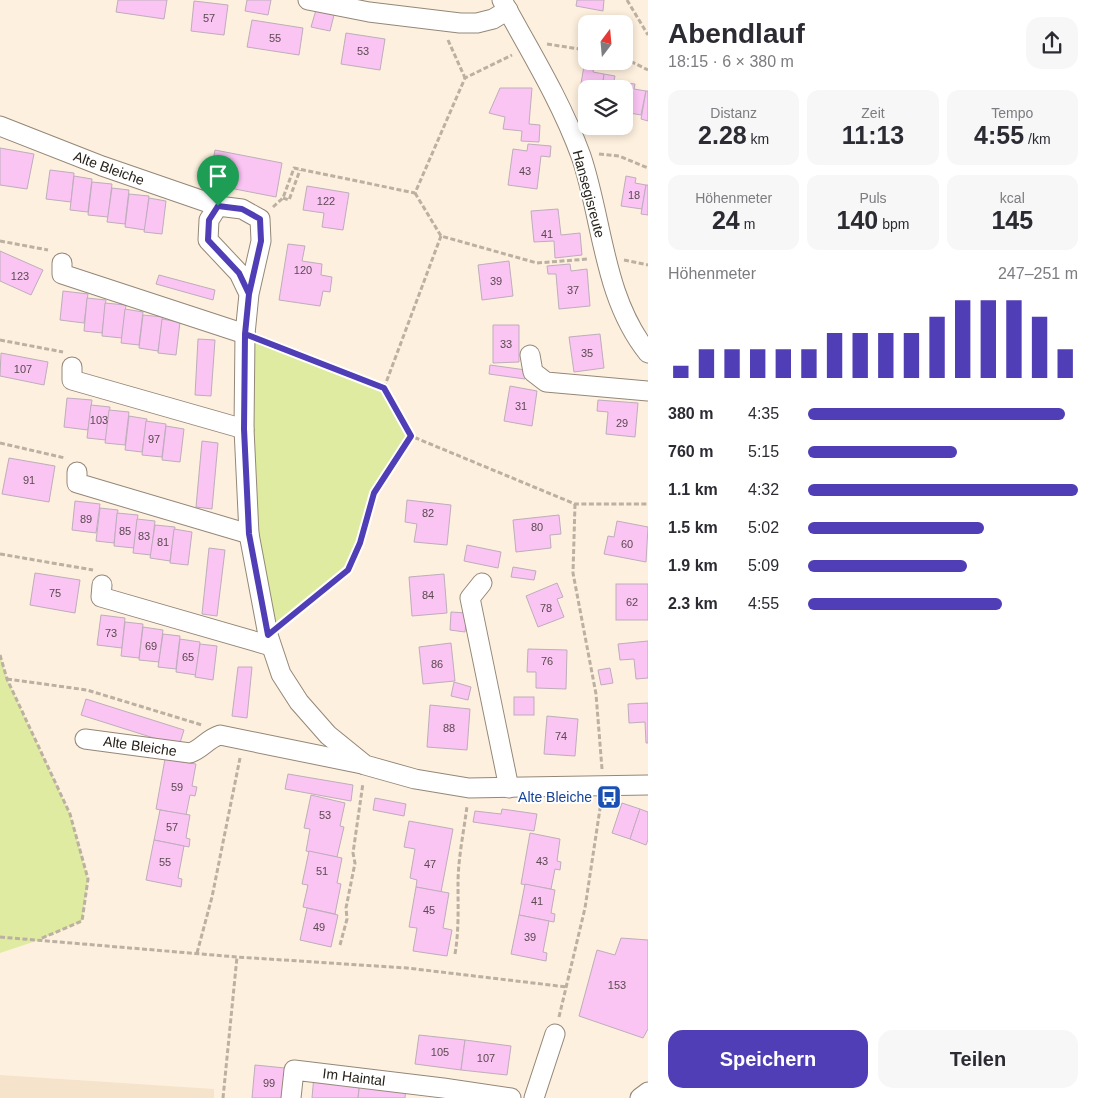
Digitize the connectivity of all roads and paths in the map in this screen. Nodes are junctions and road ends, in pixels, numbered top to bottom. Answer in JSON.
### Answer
{"nodes":[{"id":1,"x":308,"y":0,"type":"edge"},
{"id":2,"x":627,"y":0,"type":"edge"},
{"id":3,"x":505,"y":5,"type":"edge"},
{"id":4,"x":443,"y":21,"type":"junction"},
{"id":5,"x":648,"y":35,"type":"edge"},
{"id":6,"x":528,"y":46,"type":"junction"},
{"id":7,"x":578,"y":49,"type":"edge"},
{"id":8,"x":633,"y":62,"type":"edge"},
{"id":9,"x":648,"y":70,"type":"edge"},
{"id":10,"x":465,"y":78,"type":"junction"},
{"id":11,"x":0,"y":126,"type":"edge"},
{"id":12,"x":581,"y":157,"type":"junction"},
{"id":13,"x":648,"y":168,"type":"edge"},
{"id":14,"x":300,"y":170,"type":"junction"},
{"id":15,"x":415,"y":193,"type":"junction"},
{"id":16,"x":218,"y":206,"type":"junction"},
{"id":17,"x":441,"y":236,"type":"junction"},
{"id":18,"x":0,"y":241,"type":"edge"},
{"id":19,"x":606,"y":258,"type":"junction"},
{"id":20,"x":62,"y":263,"type":"joint"},
{"id":21,"x":648,"y":265,"type":"edge"},
{"id":22,"x":249,"y":294,"type":"junction"},
{"id":23,"x":245,"y":334,"type":"junction"},
{"id":24,"x":0,"y":340,"type":"edge"},
{"id":25,"x":648,"y":353,"type":"edge"},
{"id":26,"x":530,"y":355,"type":"dead end"},
{"id":27,"x":72,"y":367,"type":"joint"},
{"id":28,"x":384,"y":388,"type":"junction"},
{"id":29,"x":648,"y":391,"type":"edge"},
{"id":30,"x":244,"y":429,"type":"junction"},
{"id":31,"x":411,"y":436,"type":"junction"},
{"id":32,"x":0,"y":443,"type":"edge"},
{"id":33,"x":77,"y":472,"type":"joint"},
{"id":34,"x":575,"y":504,"type":"junction"},
{"id":35,"x":648,"y":504,"type":"edge"},
{"id":36,"x":249,"y":534,"type":"junction"},
{"id":37,"x":0,"y":554,"type":"edge"},
{"id":38,"x":482,"y":583,"type":"dead end"},
{"id":39,"x":102,"y":585,"type":"joint"},
{"id":40,"x":270,"y":641,"type":"junction"},
{"id":41,"x":0,"y":655,"type":"edge"},
{"id":42,"x":7,"y":679,"type":"junction"},
{"id":43,"x":220,"y":735,"type":"junction"},
{"id":44,"x":84,"y":739,"type":"dead end"},
{"id":45,"x":243,"y":740,"type":"junction"},
{"id":46,"x":365,"y":765,"type":"junction"},
{"id":47,"x":603,"y":784,"type":"junction"},
{"id":48,"x":648,"y":784,"type":"edge"},
{"id":49,"x":469,"y":788,"type":"junction"},
{"id":50,"x":510,"y":788,"type":"junction"},
{"id":51,"x":0,"y":936,"type":"edge"},
{"id":52,"x":39,"y":940,"type":"junction"},
{"id":53,"x":340,"y":945,"type":"dead end"},
{"id":54,"x":197,"y":953,"type":"junction"},
{"id":55,"x":454,"y":954,"type":"dead end"},
{"id":56,"x":237,"y":957,"type":"junction"},
{"id":57,"x":567,"y":987,"type":"junction"},
{"id":58,"x":555,"y":1034,"type":"joint"},
{"id":59,"x":648,"y":1092,"type":"edge"},
{"id":60,"x":442,"y":1093,"type":"edge"},
{"id":61,"x":223,"y":1098,"type":"edge"},
{"id":62,"x":291,"y":1098,"type":"edge"},
{"id":63,"x":511,"y":1098,"type":"edge"},
{"id":64,"x":534,"y":1098,"type":"edge"},
{"id":65,"x":640,"y":1098,"type":"edge"}],
"edges":[{"from":1,"to":4,"type":"street","name":"Hansegisreute"},
{"from":2,"to":5,"type":"path"},
{"from":3,"to":4,"type":"street","name":"Hansegisreute"},
{"from":3,"to":6,"type":"street","name":"Hansegisreute"},
{"from":4,"to":10,"type":"path"},
{"from":6,"to":7,"type":"path"},
{"from":6,"to":10,"type":"path"},
{"from":6,"to":12,"type":"street","name":"Hansegisreute"},
{"from":8,"to":9,"type":"path"},
{"from":10,"to":15,"type":"path"},
{"from":11,"to":16,"type":"street","name":"Alte Bleiche"},
{"from":12,"to":13,"type":"path"},
{"from":12,"to":19,"type":"street","name":"Hansegisreute"},
{"from":14,"to":14,"type":"path"},
{"from":14,"to":15,"type":"path"},
{"from":15,"to":17,"type":"path"},
{"from":16,"to":22,"type":"street"},
{"from":16,"to":22,"type":"street","name":"Alte Bleiche"},
{"from":17,"to":19,"type":"path"},
{"from":17,"to":28,"type":"path"},
{"from":18,"to":20,"type":"path"},
{"from":19,"to":21,"type":"path"},
{"from":19,"to":25,"type":"street","name":"Hansegisreute"},
{"from":20,"to":23,"type":"street"},
{"from":22,"to":23,"type":"street","name":"Alte Bleiche"},
{"from":23,"to":28,"type":"path"},
{"from":23,"to":30,"type":"street","name":"Alte Bleiche"},
{"from":24,"to":27,"type":"path"},
{"from":26,"to":29,"type":"street"},
{"from":27,"to":30,"type":"street"},
{"from":28,"to":31,"type":"path"},
{"from":30,"to":36,"type":"street","name":"Alte Bleiche"},
{"from":31,"to":34,"type":"path"},
{"from":31,"to":40,"type":"path"},
{"from":32,"to":33,"type":"path"},
{"from":33,"to":36,"type":"street"},
{"from":34,"to":35,"type":"path"},
{"from":34,"to":47,"type":"path"},
{"from":36,"to":40,"type":"street","name":"Alte Bleiche"},
{"from":37,"to":39,"type":"path"},
{"from":38,"to":50,"type":"street"},
{"from":39,"to":40,"type":"street"},
{"from":40,"to":46,"type":"street","name":"Alte Bleiche"},
{"from":41,"to":42,"type":"path"},
{"from":42,"to":43,"type":"path"},
{"from":42,"to":52,"type":"path"},
{"from":43,"to":44,"type":"street","name":"Alte Bleiche"},
{"from":43,"to":45,"type":"street","name":"Alte Bleiche"},
{"from":45,"to":46,"type":"street","name":"Alte Bleiche"},
{"from":45,"to":54,"type":"path"},
{"from":46,"to":49,"type":"street","name":"Alte Bleiche"},
{"from":46,"to":53,"type":"path"},
{"from":47,"to":48,"type":"street","name":"Alte Bleiche"},
{"from":47,"to":50,"type":"street","name":"Alte Bleiche"},
{"from":47,"to":57,"type":"path"},
{"from":49,"to":50,"type":"street","name":"Alte Bleiche"},
{"from":49,"to":55,"type":"path"},
{"from":51,"to":52,"type":"path"},
{"from":52,"to":54,"type":"path"},
{"from":54,"to":56,"type":"path"},
{"from":56,"to":57,"type":"path"},
{"from":56,"to":61,"type":"path"},
{"from":57,"to":58,"type":"path"},
{"from":58,"to":64,"type":"street"},
{"from":59,"to":65,"type":"street"},
{"from":60,"to":62,"type":"street","name":"Im Haintal"},
{"from":60,"to":63,"type":"street","name":"Im Haintal"}]}
